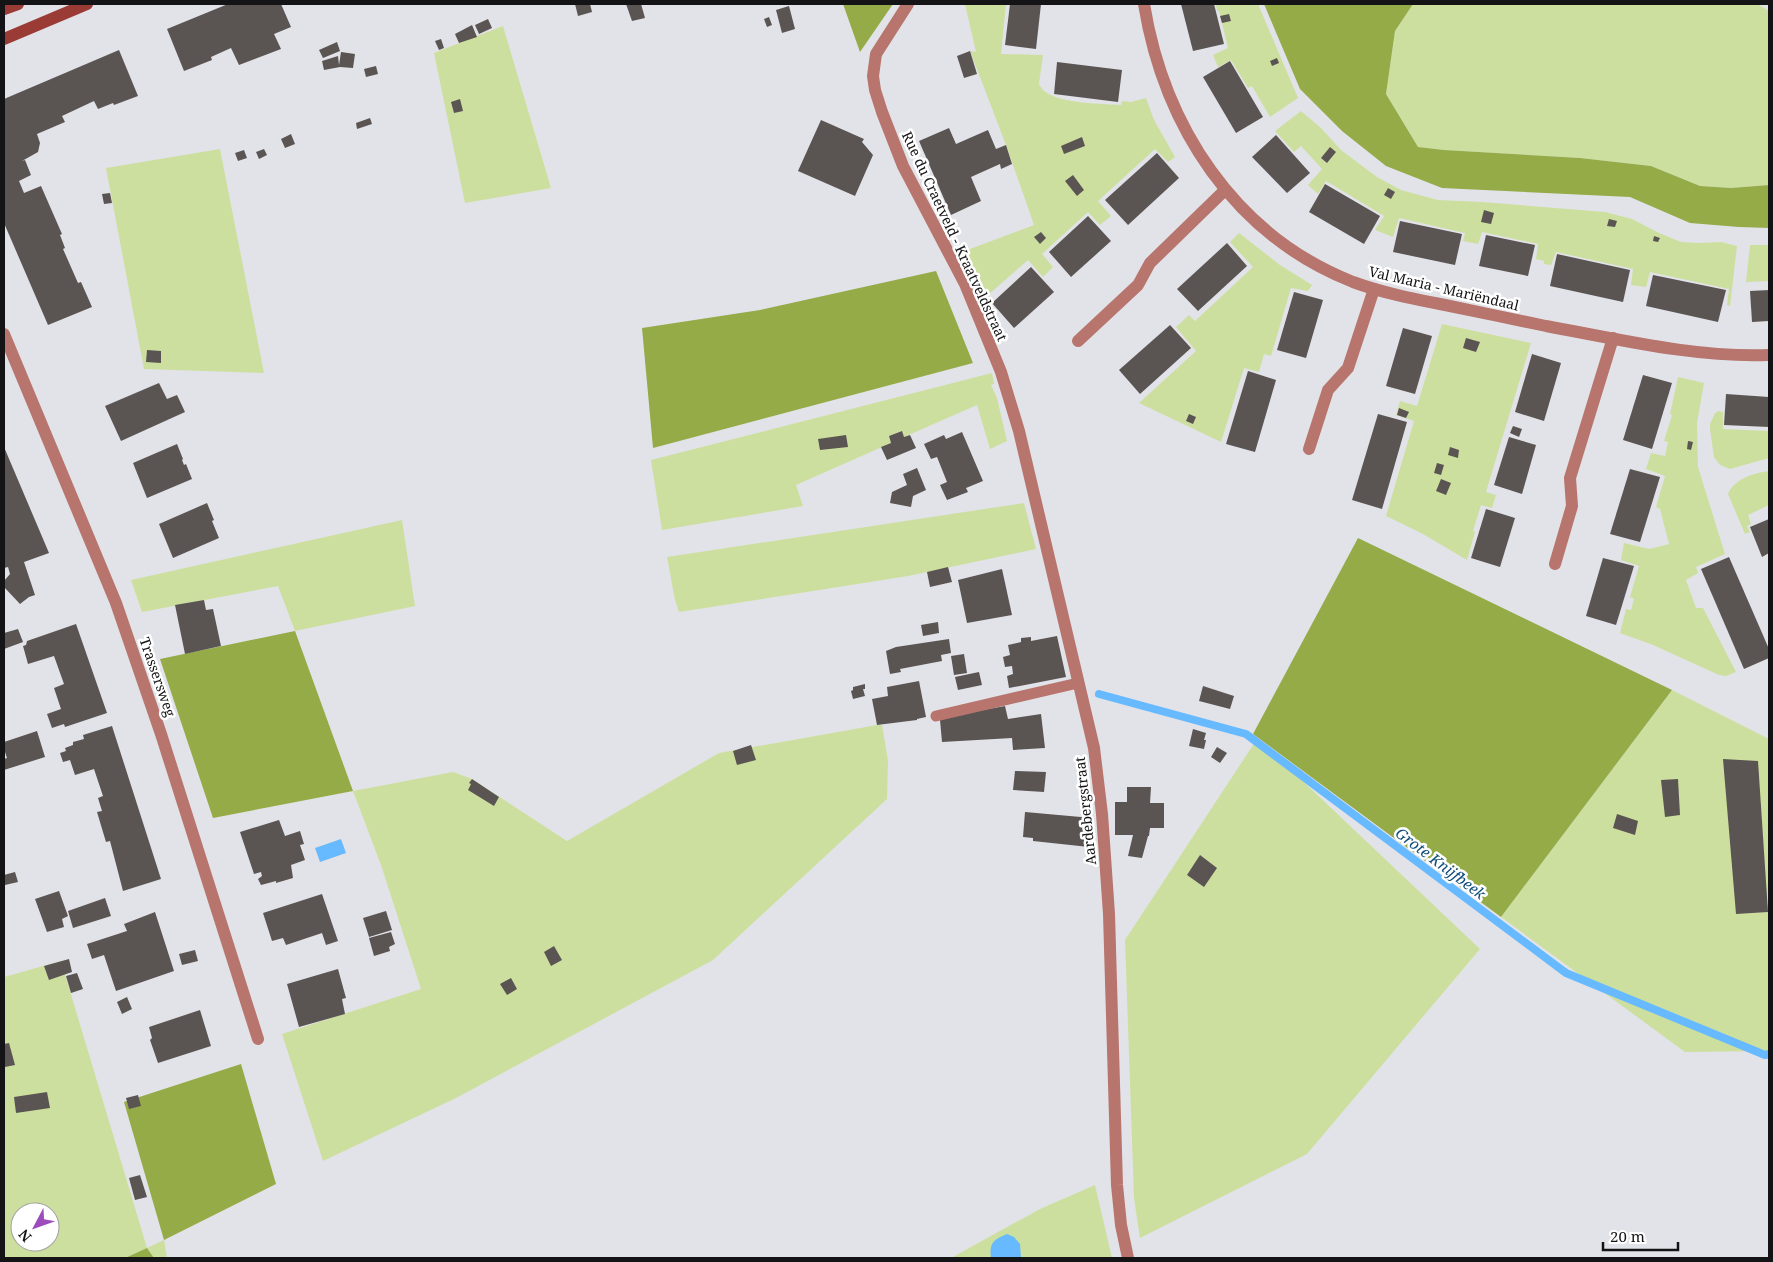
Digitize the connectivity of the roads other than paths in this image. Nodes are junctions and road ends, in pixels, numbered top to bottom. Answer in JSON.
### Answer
{"nodes":[{"id":1,"x":18,"y":4,"type":"edge"},
{"id":2,"x":87,"y":4,"type":"edge"},
{"id":3,"x":908,"y":4,"type":"edge"},
{"id":4,"x":1144,"y":4,"type":"edge"},
{"id":5,"x":4,"y":10,"type":"edge"},
{"id":6,"x":4,"y":39,"type":"edge"},
{"id":7,"x":1225,"y":190,"type":"junction"},
{"id":8,"x":1374,"y":289,"type":"junction"},
{"id":9,"x":4,"y":334,"type":"edge"},
{"id":10,"x":1613,"y":338,"type":"junction"},
{"id":11,"x":1078,"y":341,"type":"dead end"},
{"id":12,"x":1769,"y":355,"type":"edge"},
{"id":13,"x":1001,"y":372,"type":"joint"},
{"id":14,"x":1309,"y":449,"type":"dead end"},
{"id":15,"x":1555,"y":564,"type":"dead end"},
{"id":16,"x":1078,"y":683,"type":"junction"},
{"id":17,"x":936,"y":716,"type":"dead end"},
{"id":18,"x":258,"y":1039,"type":"dead end"},
{"id":19,"x":1128,"y":1258,"type":"edge"}],
"edges":[{"from":1,"to":5,"type":"street"},
{"from":2,"to":6,"type":"street"},
{"from":3,"to":13,"type":"street","name":"Rue du Craetveld - Kraatveldstraat"},
{"from":4,"to":7,"type":"street","name":"Val Maria - Mariëndaal"},
{"from":7,"to":8,"type":"street","name":"Val Maria - Mariëndaal"},
{"from":7,"to":11,"type":"street"},
{"from":8,"to":10,"type":"street","name":"Val Maria - Mariëndaal"},
{"from":8,"to":14,"type":"street"},
{"from":9,"to":18,"type":"street","name":"Trassersweg"},
{"from":10,"to":12,"type":"street","name":"Val Maria - Mariëndaal"},
{"from":10,"to":15,"type":"street"},
{"from":13,"to":16,"type":"street","name":"Aardebergstraat"},
{"from":16,"to":17,"type":"lane"},
{"from":16,"to":19,"type":"street","name":"Aardebergstraat"}]}
